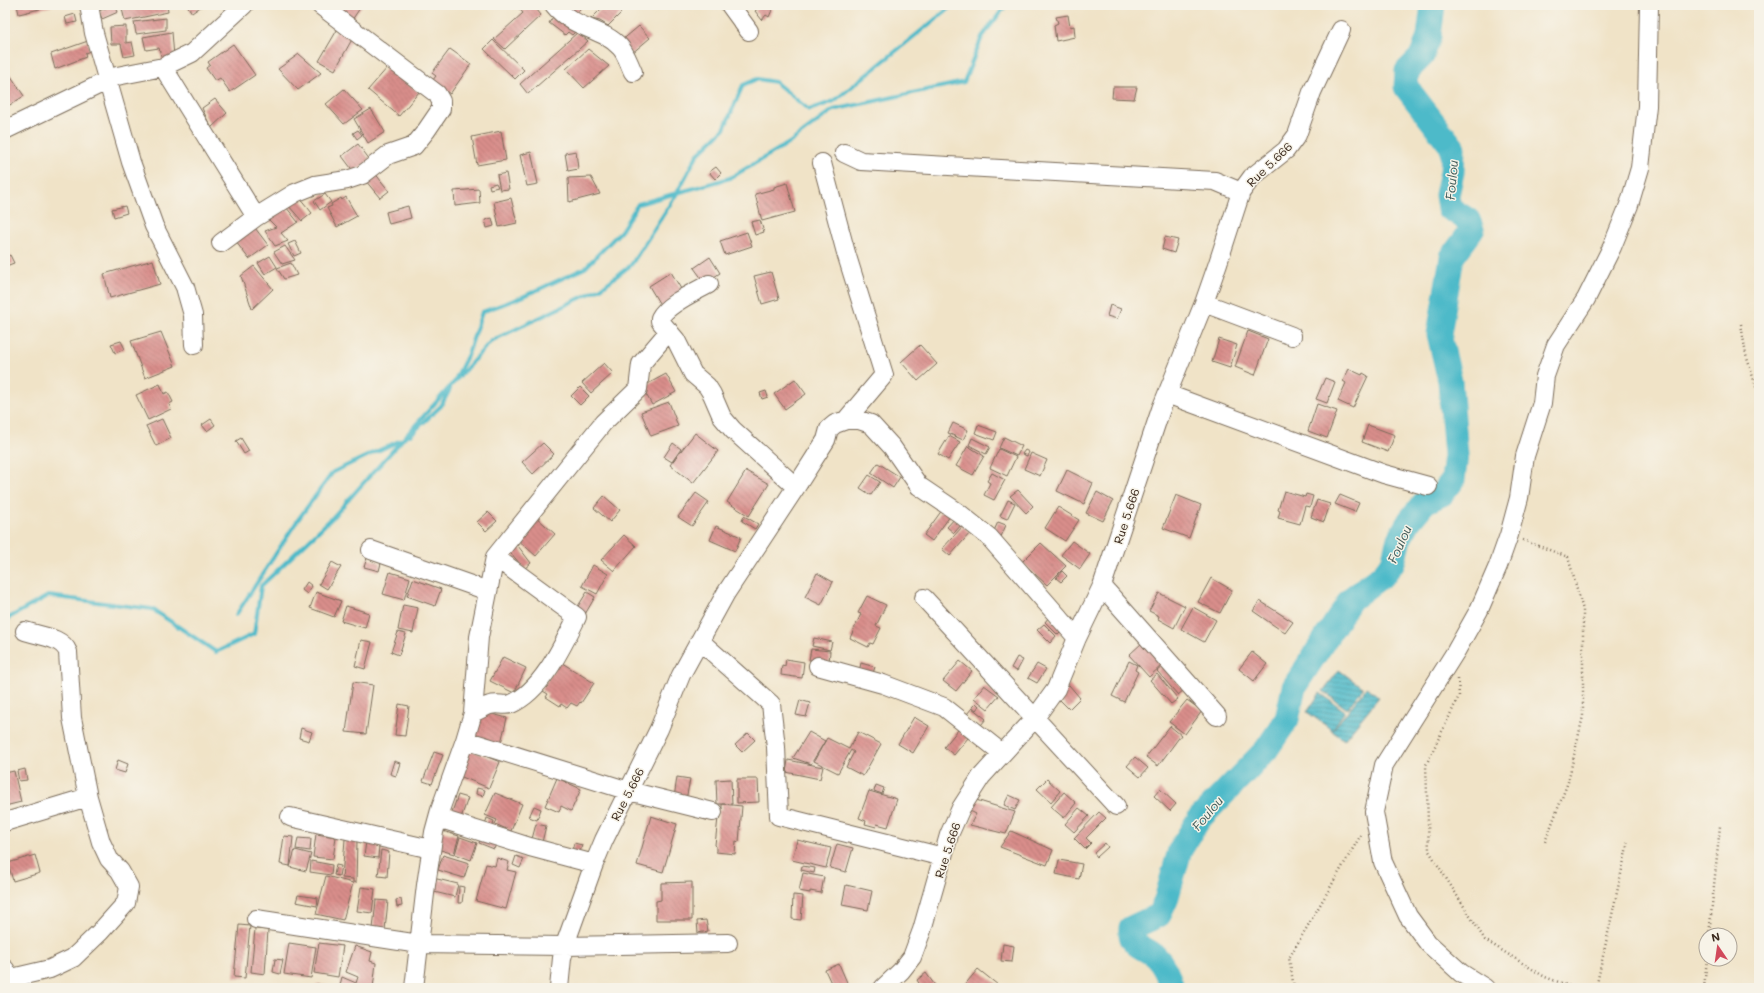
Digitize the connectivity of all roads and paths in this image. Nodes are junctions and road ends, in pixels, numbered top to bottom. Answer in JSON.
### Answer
{"nodes":[{"id":1,"x":88,"y":5,"type":"edge"},
{"id":2,"x":244,"y":5,"type":"edge"},
{"id":3,"x":320,"y":5,"type":"edge"},
{"id":4,"x":554,"y":5,"type":"edge"},
{"id":5,"x":730,"y":5,"type":"edge"},
{"id":6,"x":1649,"y":5,"type":"edge"},
{"id":7,"x":1341,"y":30,"type":"dead end"},
{"id":8,"x":749,"y":31,"type":"dead end"},
{"id":9,"x":163,"y":67,"type":"junction"},
{"id":10,"x":633,"y":72,"type":"dead end"},
{"id":11,"x":108,"y":80,"type":"junction"},
{"id":12,"x":5,"y":130,"type":"edge"},
{"id":13,"x":844,"y":153,"type":"dead end"},
{"id":14,"x":822,"y":163,"type":"dead end"},
{"id":15,"x":1241,"y":192,"type":"junction"},
{"id":16,"x":256,"y":217,"type":"junction"},
{"id":17,"x":220,"y":243,"type":"dead end"},
{"id":18,"x":709,"y":284,"type":"dead end"},
{"id":19,"x":1204,"y":303,"type":"junction"},
{"id":20,"x":1740,"y":324,"type":"dead end"},
{"id":21,"x":669,"y":331,"type":"junction"},
{"id":22,"x":1292,"y":336,"type":"dead end"},
{"id":23,"x":194,"y":346,"type":"dead end"},
{"id":24,"x":1167,"y":394,"type":"junction"},
{"id":25,"x":1759,"y":396,"type":"edge"},
{"id":26,"x":846,"y":420,"type":"junction"},
{"id":27,"x":1428,"y":486,"type":"dead end"},
{"id":28,"x":796,"y":487,"type":"junction"},
{"id":29,"x":1509,"y":535,"type":"junction"},
{"id":30,"x":371,"y":550,"type":"dead end"},
{"id":31,"x":495,"y":557,"type":"junction"},
{"id":32,"x":1102,"y":586,"type":"junction"},
{"id":33,"x":488,"y":591,"type":"junction"},
{"id":34,"x":924,"y":598,"type":"dead end"},
{"id":35,"x":25,"y":631,"type":"dead end"},
{"id":36,"x":1077,"y":638,"type":"junction"},
{"id":37,"x":700,"y":641,"type":"junction"},
{"id":38,"x":1456,"y":651,"type":"junction"},
{"id":39,"x":818,"y":666,"type":"dead end"},
{"id":40,"x":473,"y":713,"type":"junction"},
{"id":41,"x":1217,"y":716,"type":"dead end"},
{"id":42,"x":1036,"y":718,"type":"junction"},
{"id":43,"x":466,"y":740,"type":"junction"},
{"id":44,"x":1002,"y":754,"type":"junction"},
{"id":45,"x":629,"y":791,"type":"junction"},
{"id":46,"x":88,"y":798,"type":"junction"},
{"id":47,"x":1116,"y":806,"type":"dead end"},
{"id":48,"x":713,"y":812,"type":"dead end"},
{"id":49,"x":1374,"y":812,"type":"junction"},
{"id":50,"x":290,"y":817,"type":"dead end"},
{"id":51,"x":438,"y":818,"type":"junction"},
{"id":52,"x":5,"y":822,"type":"edge"},
{"id":53,"x":1720,"y":826,"type":"dead end"},
{"id":54,"x":1545,"y":842,"type":"dead end"},
{"id":55,"x":1628,"y":842,"type":"dead end"},
{"id":56,"x":431,"y":849,"type":"junction"},
{"id":57,"x":943,"y":857,"type":"junction"},
{"id":58,"x":594,"y":864,"type":"junction"},
{"id":59,"x":256,"y":919,"type":"dead end"},
{"id":60,"x":1710,"y":927,"type":"edge"},
{"id":61,"x":728,"y":943,"type":"dead end"},
{"id":62,"x":419,"y":944,"type":"junction"},
{"id":63,"x":565,"y":946,"type":"junction"},
{"id":64,"x":1706,"y":967,"type":"edge"},
{"id":65,"x":5,"y":969,"type":"edge"},
{"id":66,"x":414,"y":988,"type":"edge"},
{"id":67,"x":559,"y":988,"type":"edge"},
{"id":68,"x":883,"y":988,"type":"edge"},
{"id":69,"x":1294,"y":988,"type":"edge"},
{"id":70,"x":1484,"y":988,"type":"edge"},
{"id":71,"x":1575,"y":988,"type":"edge"},
{"id":72,"x":1596,"y":988,"type":"edge"},
{"id":73,"x":1704,"y":988,"type":"edge"}],
"edges":[{"from":1,"to":11,"type":"street"},
{"from":2,"to":9,"type":"street"},
{"from":3,"to":16,"type":"street"},
{"from":4,"to":10,"type":"street"},
{"from":5,"to":8,"type":"street"},
{"from":6,"to":29,"type":"street"},
{"from":7,"to":15,"type":"street","name":"Rue 5.666"},
{"from":9,"to":11,"type":"street"},
{"from":9,"to":16,"type":"street"},
{"from":11,"to":12,"type":"street"},
{"from":11,"to":23,"type":"street"},
{"from":13,"to":15,"type":"street"},
{"from":14,"to":26,"type":"street"},
{"from":15,"to":19,"type":"street","name":"Rue 5.666"},
{"from":16,"to":17,"type":"street"},
{"from":18,"to":21,"type":"street"},
{"from":19,"to":22,"type":"street"},
{"from":19,"to":24,"type":"street","name":"Rue 5.666"},
{"from":20,"to":25,"type":"path"},
{"from":21,"to":28,"type":"street"},
{"from":21,"to":31,"type":"street"},
{"from":24,"to":27,"type":"street"},
{"from":24,"to":32,"type":"street","name":"Rue 5.666"},
{"from":26,"to":28,"type":"street","name":"Rue 5.666"},
{"from":26,"to":36,"type":"street"},
{"from":28,"to":37,"type":"street","name":"Rue 5.666"},
{"from":29,"to":38,"type":"street"},
{"from":29,"to":54,"type":"path"},
{"from":30,"to":33,"type":"street"},
{"from":31,"to":33,"type":"street"},
{"from":31,"to":40,"type":"street"},
{"from":32,"to":36,"type":"street","name":"Rue 5.666"},
{"from":32,"to":41,"type":"street"},
{"from":33,"to":40,"type":"street"},
{"from":34,"to":42,"type":"street"},
{"from":35,"to":46,"type":"street"},
{"from":36,"to":42,"type":"street","name":"Rue 5.666"},
{"from":37,"to":45,"type":"street","name":"Rue 5.666"},
{"from":37,"to":57,"type":"street"},
{"from":38,"to":49,"type":"street"},
{"from":38,"to":71,"type":"path"},
{"from":39,"to":44,"type":"street"},
{"from":40,"to":43,"type":"street"},
{"from":42,"to":44,"type":"street","name":"Rue 5.666"},
{"from":42,"to":47,"type":"street"},
{"from":43,"to":45,"type":"street"},
{"from":43,"to":51,"type":"street"},
{"from":44,"to":57,"type":"street","name":"Rue 5.666"},
{"from":45,"to":48,"type":"street"},
{"from":45,"to":58,"type":"street","name":"Rue 5.666"},
{"from":46,"to":52,"type":"street"},
{"from":46,"to":65,"type":"street"},
{"from":49,"to":69,"type":"path"},
{"from":49,"to":70,"type":"street"},
{"from":50,"to":56,"type":"street"},
{"from":51,"to":56,"type":"street"},
{"from":51,"to":58,"type":"street"},
{"from":53,"to":60,"type":"path"},
{"from":55,"to":72,"type":"path"},
{"from":56,"to":62,"type":"street"},
{"from":57,"to":68,"type":"street","name":"Rue 5.666"},
{"from":58,"to":63,"type":"street","name":"Rue 5.666"},
{"from":59,"to":62,"type":"street"},
{"from":61,"to":63,"type":"street"},
{"from":62,"to":63,"type":"street"},
{"from":62,"to":66,"type":"street"},
{"from":63,"to":67,"type":"street","name":"Rue 5.666"},
{"from":64,"to":73,"type":"path"}]}
